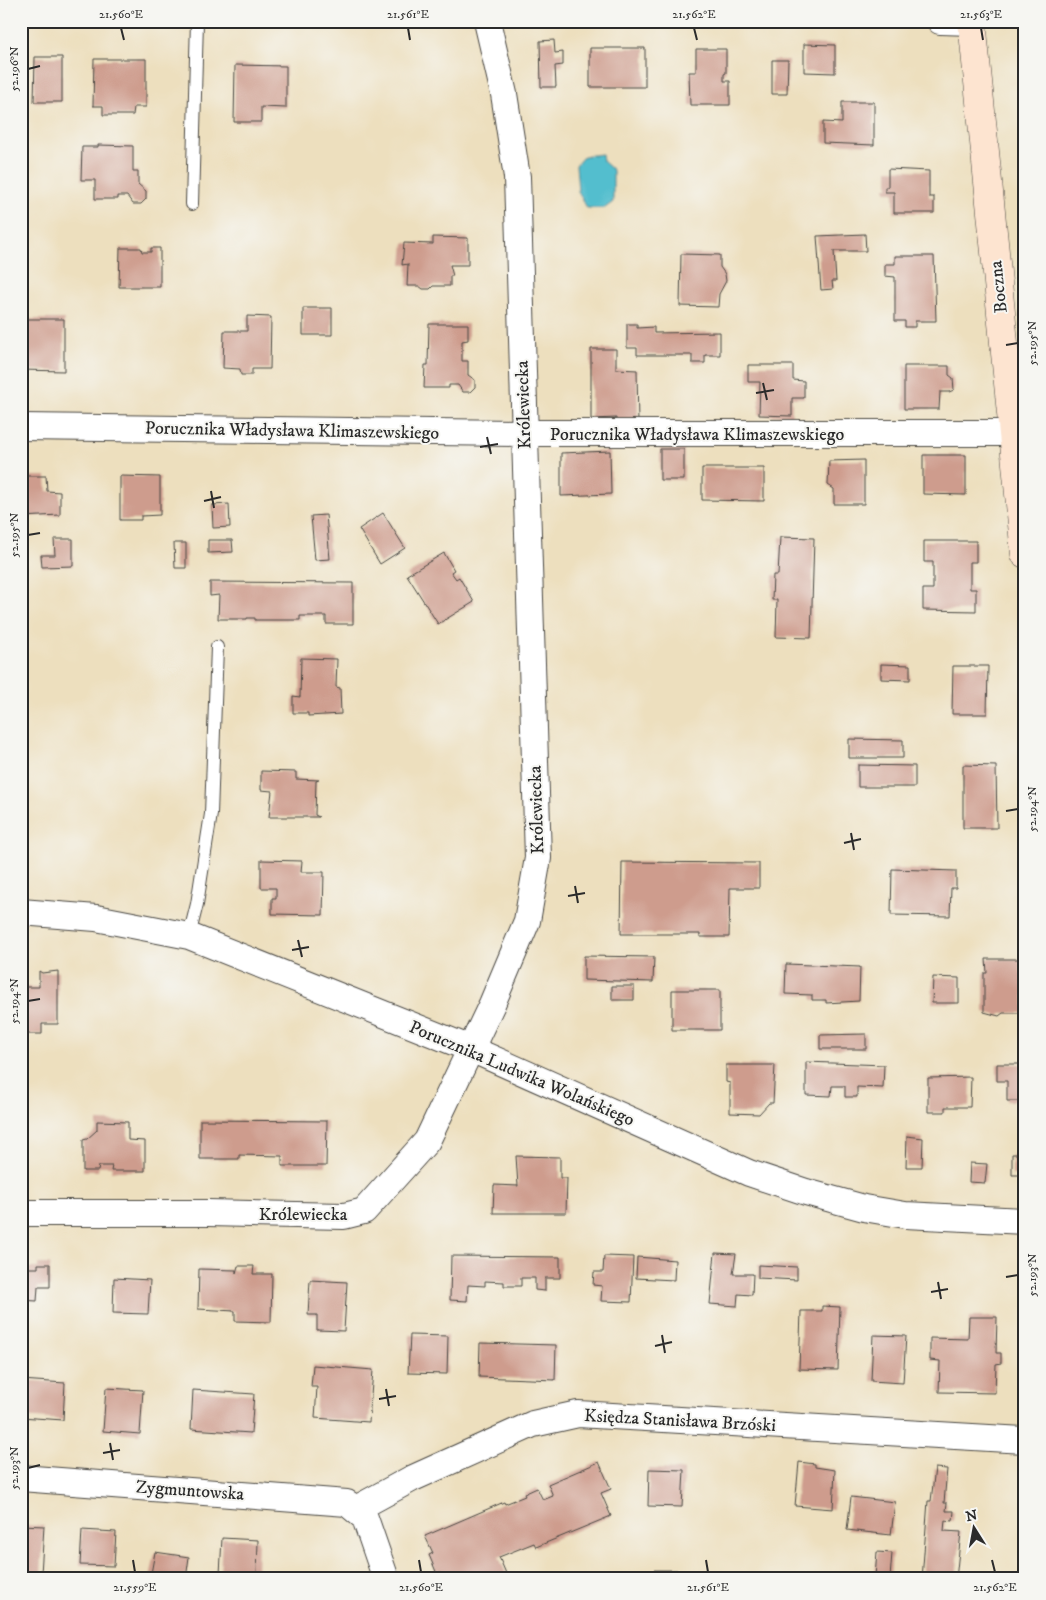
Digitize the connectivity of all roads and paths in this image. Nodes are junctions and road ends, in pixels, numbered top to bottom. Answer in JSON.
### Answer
{"nodes":[{"id":1,"x":197,"y":21,"type":"edge"},
{"id":2,"x":487,"y":21,"type":"edge"},
{"id":3,"x":940,"y":21,"type":"edge"},
{"id":4,"x":972,"y":22,"type":"edge"},
{"id":5,"x":192,"y":204,"type":"dead end"},
{"id":6,"x":21,"y":427,"type":"edge"},
{"id":7,"x":524,"y":433,"type":"junction"},
{"id":8,"x":1012,"y":433,"type":"junction"},
{"id":9,"x":1025,"y":554,"type":"edge"},
{"id":10,"x":217,"y":648,"type":"dead end"},
{"id":11,"x":21,"y":912,"type":"edge"},
{"id":12,"x":189,"y":936,"type":"junction"},
{"id":13,"x":471,"y":1050,"type":"junction"},
{"id":14,"x":21,"y":1213,"type":"edge"},
{"id":15,"x":1025,"y":1221,"type":"edge"},
{"id":16,"x":1025,"y":1440,"type":"edge"},
{"id":17,"x":21,"y":1478,"type":"edge"},
{"id":18,"x":356,"y":1509,"type":"junction"},
{"id":19,"x":386,"y":1579,"type":"edge"}],
"edges":[{"from":1,"to":5,"type":"lane"},
{"from":2,"to":7,"type":"street","name":"Królewiecka"},
{"from":3,"to":4,"type":"street"},
{"from":4,"to":8,"type":"street","name":"Boczna"},
{"from":6,"to":7,"type":"street","name":"Porucznika Władysława Klimaszewskiego"},
{"from":7,"to":8,"type":"street","name":"Porucznika Władysława Klimaszewskiego"},
{"from":7,"to":13,"type":"street","name":"Królewiecka"},
{"from":8,"to":9,"type":"street","name":"Boczna"},
{"from":10,"to":12,"type":"lane"},
{"from":11,"to":12,"type":"street","name":"Porucznika Ludwika Wolańskiego"},
{"from":12,"to":13,"type":"street","name":"Porucznika Ludwika Wolańskiego"},
{"from":13,"to":14,"type":"street","name":"Królewiecka"},
{"from":13,"to":15,"type":"street","name":"Porucznika Ludwika Wolańskiego"},
{"from":16,"to":18,"type":"street","name":"Księdza Stanisława Brzóski"},
{"from":17,"to":18,"type":"street","name":"Zygmuntowska"},
{"from":18,"to":19,"type":"street"}]}
